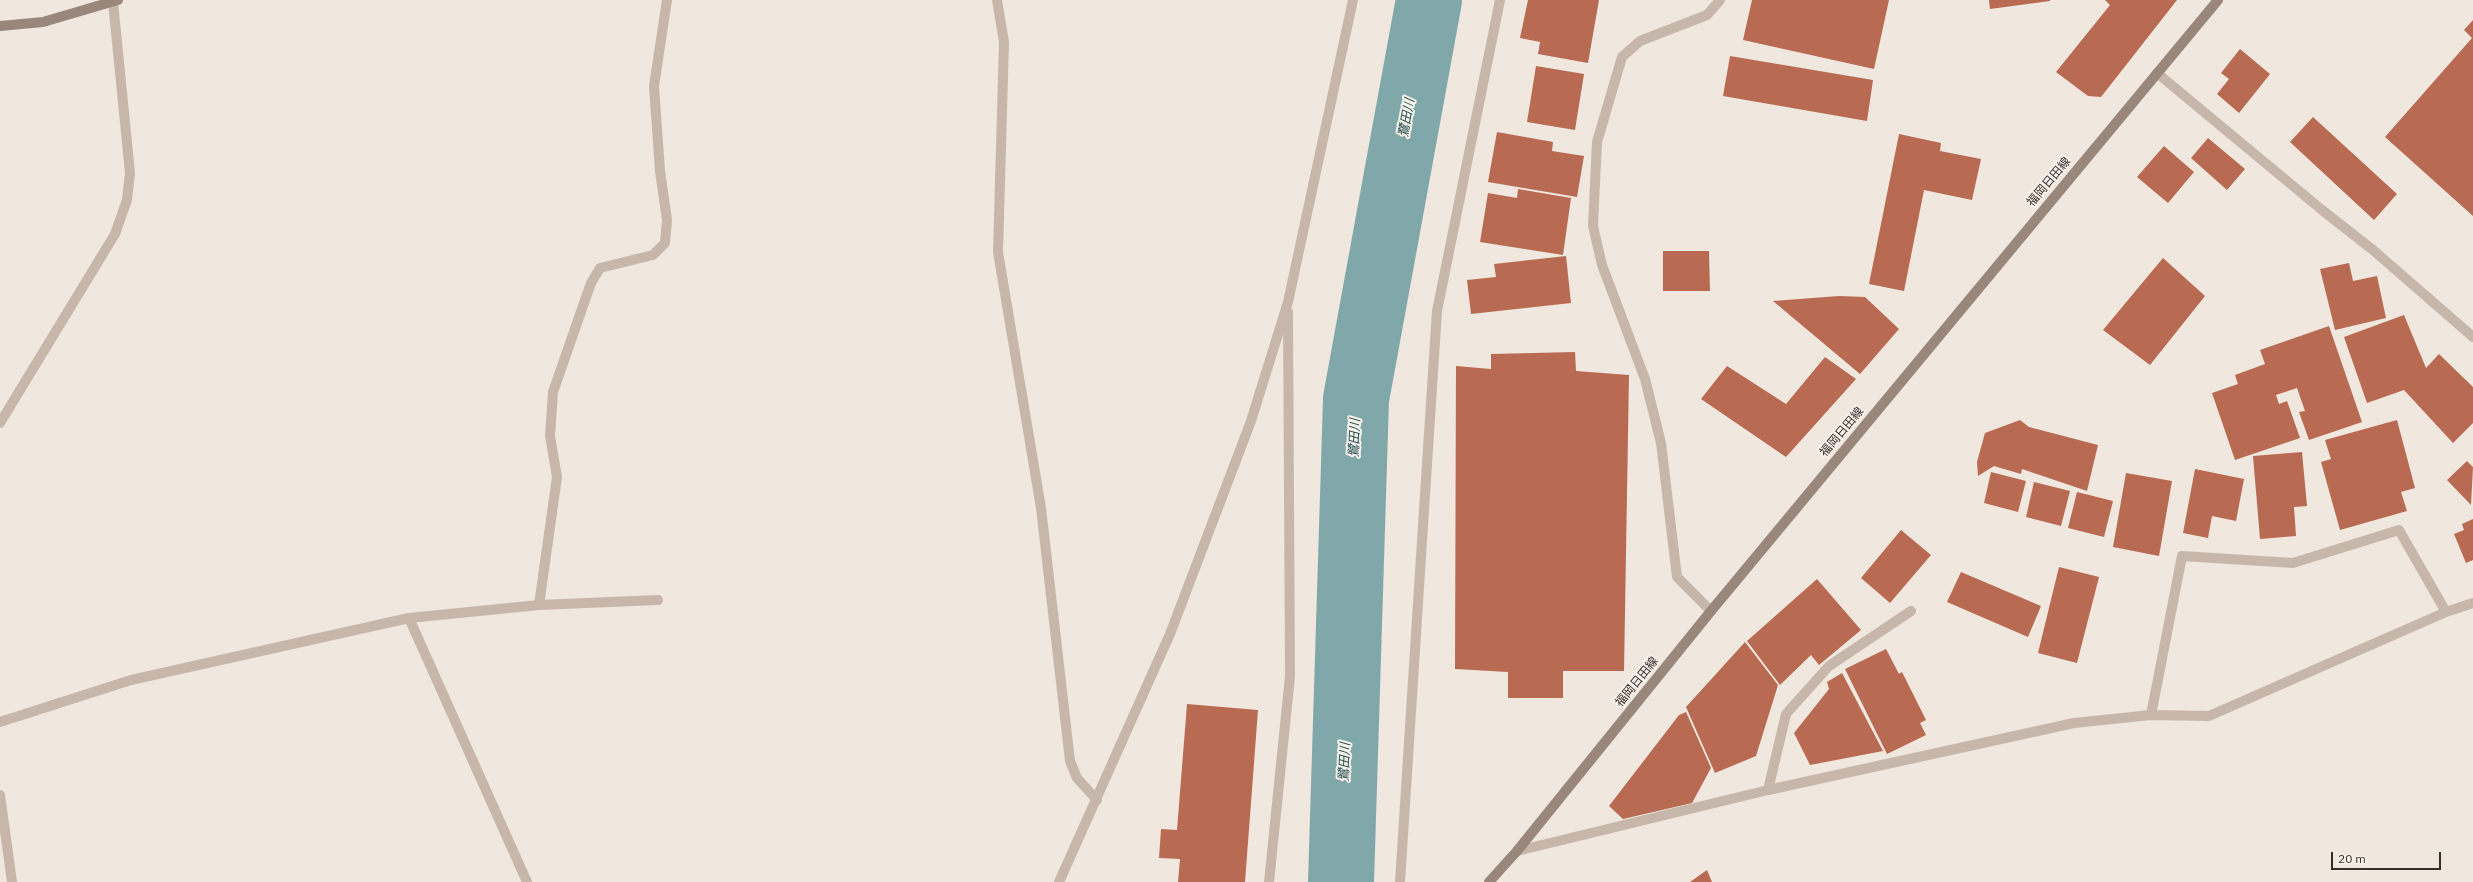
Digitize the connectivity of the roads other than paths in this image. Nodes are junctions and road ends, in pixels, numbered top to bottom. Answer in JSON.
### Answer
{"nodes":[{"id":1,"x":667,"y":0,"type":"edge"},
{"id":2,"x":997,"y":0,"type":"edge"},
{"id":3,"x":1353,"y":0,"type":"edge"},
{"id":4,"x":1500,"y":0,"type":"edge"},
{"id":5,"x":1720,"y":0,"type":"edge"},
{"id":6,"x":2218,"y":0,"type":"edge"},
{"id":7,"x":114,"y":1,"type":"edge"},
{"id":8,"x":0,"y":26,"type":"edge"},
{"id":9,"x":2157,"y":73,"type":"junction"},
{"id":10,"x":1288,"y":302,"type":"junction"},
{"id":11,"x":2473,"y":338,"type":"edge"},
{"id":12,"x":0,"y":423,"type":"edge"},
{"id":13,"x":658,"y":600,"type":"dead end"},
{"id":14,"x":2473,"y":603,"type":"edge"},
{"id":15,"x":539,"y":605,"type":"junction"},
{"id":16,"x":1711,"y":611,"type":"junction"},
{"id":17,"x":1911,"y":611,"type":"dead end"},
{"id":18,"x":2446,"y":612,"type":"junction"},
{"id":19,"x":409,"y":618,"type":"junction"},
{"id":20,"x":2151,"y":715,"type":"junction"},
{"id":21,"x":0,"y":722,"type":"edge"},
{"id":22,"x":1768,"y":790,"type":"junction"},
{"id":23,"x":0,"y":796,"type":"edge"},
{"id":24,"x":1097,"y":800,"type":"junction"},
{"id":25,"x":1517,"y":851,"type":"junction"},
{"id":26,"x":12,"y":882,"type":"edge"},
{"id":27,"x":527,"y":882,"type":"edge"},
{"id":28,"x":1059,"y":882,"type":"edge"},
{"id":29,"x":1269,"y":882,"type":"edge"},
{"id":30,"x":1400,"y":882,"type":"edge"},
{"id":31,"x":1489,"y":882,"type":"edge"}],
"edges":[{"from":1,"to":15,"type":"street"},
{"from":2,"to":24,"type":"street"},
{"from":3,"to":10,"type":"street"},
{"from":4,"to":30,"type":"street"},
{"from":5,"to":16,"type":"street"},
{"from":6,"to":9,"type":"main road","name":"福岡日田線"},
{"from":7,"to":8,"type":"main road"},
{"from":7,"to":12,"type":"street"},
{"from":9,"to":11,"type":"street"},
{"from":9,"to":16,"type":"main road","name":"福岡日田線"},
{"from":10,"to":24,"type":"street"},
{"from":10,"to":29,"type":"street"},
{"from":13,"to":15,"type":"street"},
{"from":14,"to":18,"type":"street"},
{"from":15,"to":19,"type":"street"},
{"from":16,"to":25,"type":"main road","name":"福岡日田線"},
{"from":17,"to":22,"type":"street"},
{"from":18,"to":20,"type":"street"},
{"from":18,"to":20,"type":"street"},
{"from":19,"to":21,"type":"street"},
{"from":19,"to":27,"type":"street"},
{"from":20,"to":22,"type":"street"},
{"from":22,"to":25,"type":"street"},
{"from":23,"to":26,"type":"street"},
{"from":24,"to":28,"type":"street"},
{"from":25,"to":31,"type":"main road","name":"福岡日田線"}]}
